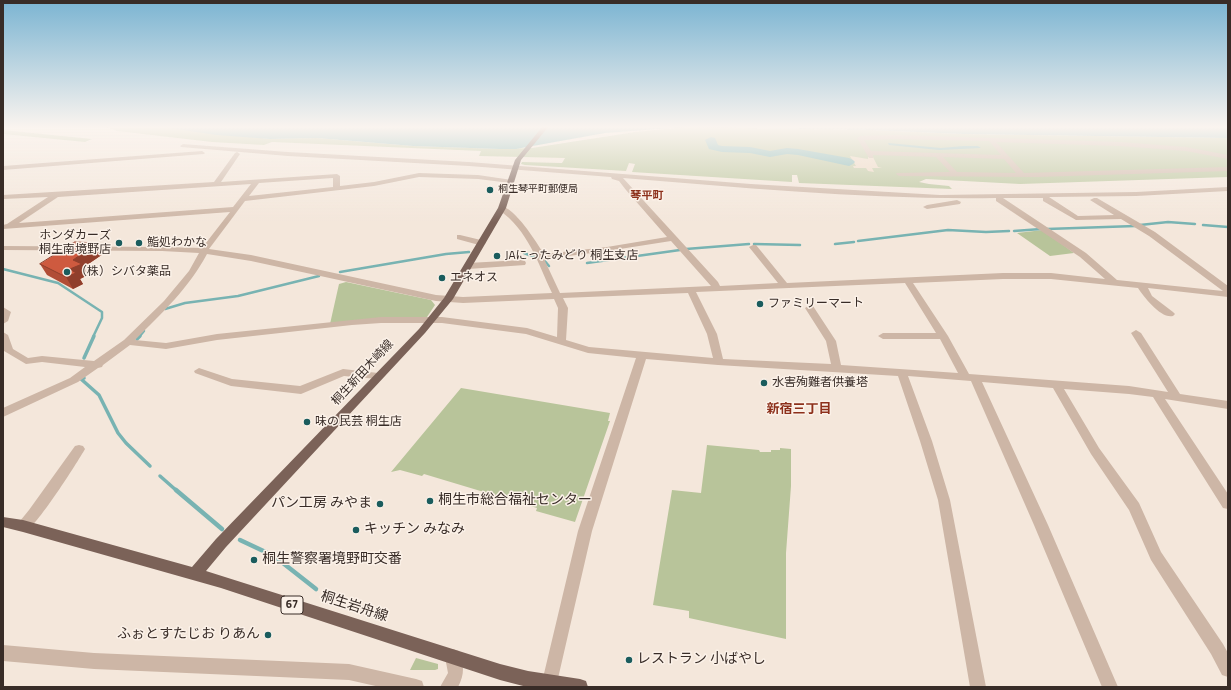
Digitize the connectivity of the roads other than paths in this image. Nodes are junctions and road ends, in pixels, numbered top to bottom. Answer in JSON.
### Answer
{"nodes":[{"id":1,"x":127,"y":158,"type":"edge"},
{"id":2,"x":234,"y":158,"type":"edge"},
{"id":3,"x":375,"y":158,"type":"edge"},
{"id":4,"x":521,"y":158,"type":"edge"},
{"id":5,"x":941,"y":158,"type":"edge"},
{"id":6,"x":1006,"y":158,"type":"edge"},
{"id":7,"x":516,"y":165,"type":"junction"},
{"id":8,"x":3,"y":168,"type":"edge"},
{"id":9,"x":1228,"y":168,"type":"edge"},
{"id":10,"x":595,"y":174,"type":"junction"},
{"id":11,"x":899,"y":174,"type":"dead end"},
{"id":12,"x":956,"y":175,"type":"junction"},
{"id":13,"x":1022,"y":175,"type":"junction"},
{"id":14,"x":510,"y":181,"type":"junction"},
{"id":15,"x":256,"y":182,"type":"junction"},
{"id":16,"x":216,"y":184,"type":"junction"},
{"id":17,"x":336,"y":188,"type":"junction"},
{"id":18,"x":1228,"y":189,"type":"edge"},
{"id":19,"x":1228,"y":194,"type":"edge"},
{"id":20,"x":56,"y":195,"type":"junction"},
{"id":21,"x":3,"y":197,"type":"edge"},
{"id":22,"x":960,"y":197,"type":"junction"},
{"id":23,"x":970,"y":197,"type":"junction"},
{"id":24,"x":243,"y":199,"type":"junction"},
{"id":25,"x":999,"y":199,"type":"junction"},
{"id":26,"x":1046,"y":199,"type":"junction"},
{"id":27,"x":1094,"y":200,"type":"junction"},
{"id":28,"x":927,"y":207,"type":"dead end"},
{"id":29,"x":502,"y":208,"type":"junction"},
{"id":30,"x":235,"y":209,"type":"junction"},
{"id":31,"x":1122,"y":217,"type":"junction"},
{"id":32,"x":6,"y":227,"type":"edge"},
{"id":33,"x":460,"y":237,"type":"dead end"},
{"id":34,"x":674,"y":238,"type":"junction"},
{"id":35,"x":482,"y":243,"type":"junction"},
{"id":36,"x":753,"y":247,"type":"dead end"},
{"id":37,"x":3,"y":248,"type":"edge"},
{"id":38,"x":204,"y":251,"type":"junction"},
{"id":39,"x":541,"y":257,"type":"junction"},
{"id":40,"x":522,"y":263,"type":"dead end"},
{"id":41,"x":468,"y":266,"type":"junction"},
{"id":42,"x":907,"y":280,"type":"junction"},
{"id":43,"x":1115,"y":283,"type":"junction"},
{"id":44,"x":1140,"y":285,"type":"junction"},
{"id":45,"x":785,"y":286,"type":"junction"},
{"id":46,"x":716,"y":288,"type":"junction"},
{"id":47,"x":691,"y":290,"type":"junction"},
{"id":48,"x":1228,"y":290,"type":"edge"},
{"id":49,"x":1228,"y":294,"type":"edge"},
{"id":50,"x":558,"y":296,"type":"junction"},
{"id":51,"x":448,"y":299,"type":"junction"},
{"id":52,"x":810,"y":308,"type":"dead end"},
{"id":53,"x":3,"y":310,"type":"edge"},
{"id":54,"x":1170,"y":314,"type":"dead end"},
{"id":55,"x":431,"y":320,"type":"junction"},
{"id":56,"x":3,"y":321,"type":"edge"},
{"id":57,"x":1136,"y":332,"type":"dead end"},
{"id":58,"x":3,"y":335,"type":"edge"},
{"id":59,"x":884,"y":336,"type":"dead end"},
{"id":60,"x":943,"y":336,"type":"junction"},
{"id":61,"x":561,"y":341,"type":"junction"},
{"id":62,"x":128,"y":342,"type":"junction"},
{"id":63,"x":6,"y":352,"type":"edge"},
{"id":64,"x":642,"y":356,"type":"junction"},
{"id":65,"x":718,"y":362,"type":"junction"},
{"id":66,"x":98,"y":365,"type":"junction"},
{"id":67,"x":837,"y":368,"type":"junction"},
{"id":68,"x":199,"y":371,"type":"dead end"},
{"id":69,"x":902,"y":373,"type":"junction"},
{"id":70,"x":378,"y":376,"type":"junction"},
{"id":71,"x":970,"y":377,"type":"junction"},
{"id":72,"x":1056,"y":384,"type":"junction"},
{"id":73,"x":1156,"y":394,"type":"junction"},
{"id":74,"x":1176,"y":397,"type":"junction"},
{"id":75,"x":1228,"y":405,"type":"edge"},
{"id":76,"x":3,"y":413,"type":"edge"},
{"id":77,"x":79,"y":449,"type":"dead end"},
{"id":78,"x":1228,"y":504,"type":"edge"},
{"id":79,"x":3,"y":522,"type":"edge"},
{"id":80,"x":24,"y":526,"type":"junction"},
{"id":81,"x":194,"y":575,"type":"junction"},
{"id":82,"x":3,"y":653,"type":"edge"},
{"id":83,"x":453,"y":657,"type":"junction"},
{"id":84,"x":1228,"y":669,"type":"edge"},
{"id":85,"x":550,"y":682,"type":"junction"},
{"id":86,"x":527,"y":683,"type":"edge"},
{"id":87,"x":416,"y":687,"type":"edge"},
{"id":88,"x":448,"y":687,"type":"edge"},
{"id":89,"x":580,"y":687,"type":"edge"},
{"id":90,"x":978,"y":687,"type":"edge"},
{"id":91,"x":1110,"y":687,"type":"edge"}],
"edges":[{"from":1,"to":8,"type":"street"},
{"from":2,"to":16,"type":"street"},
{"from":3,"to":7,"type":"street"},
{"from":4,"to":7,"type":"main road","name":"桐生新田木崎線"},
{"from":5,"to":12,"type":"street"},
{"from":6,"to":13,"type":"street"},
{"from":7,"to":10,"type":"street"},
{"from":7,"to":14,"type":"main road","name":"桐生新田木崎線"},
{"from":9,"to":13,"type":"street"},
{"from":10,"to":22,"type":"street"},
{"from":10,"to":34,"type":"street"},
{"from":11,"to":12,"type":"street"},
{"from":12,"to":13,"type":"street"},
{"from":14,"to":17,"type":"street"},
{"from":14,"to":29,"type":"main road","name":"桐生新田木崎線"},
{"from":15,"to":16,"type":"street"},
{"from":15,"to":17,"type":"street"},
{"from":15,"to":24,"type":"street"},
{"from":16,"to":20,"type":"street"},
{"from":17,"to":24,"type":"street"},
{"from":18,"to":23,"type":"street"},
{"from":19,"to":27,"type":"street"},
{"from":20,"to":21,"type":"street"},
{"from":20,"to":32,"type":"street"},
{"from":22,"to":23,"type":"street"},
{"from":22,"to":28,"type":"street"},
{"from":23,"to":25,"type":"street"},
{"from":24,"to":30,"type":"street"},
{"from":25,"to":26,"type":"street"},
{"from":25,"to":43,"type":"street"},
{"from":26,"to":27,"type":"street"},
{"from":26,"to":31,"type":"street"},
{"from":27,"to":31,"type":"street"},
{"from":29,"to":35,"type":"main road","name":"桐生新田木崎線"},
{"from":29,"to":39,"type":"street"},
{"from":30,"to":32,"type":"street"},
{"from":30,"to":38,"type":"street"},
{"from":31,"to":48,"type":"street"},
{"from":33,"to":35,"type":"street"},
{"from":34,"to":39,"type":"street"},
{"from":34,"to":46,"type":"street"},
{"from":35,"to":41,"type":"main road","name":"桐生新田木崎線"},
{"from":36,"to":45,"type":"street"},
{"from":37,"to":38,"type":"street"},
{"from":38,"to":51,"type":"street"},
{"from":38,"to":62,"type":"street"},
{"from":39,"to":50,"type":"street"},
{"from":40,"to":41,"type":"street"},
{"from":41,"to":51,"type":"main road","name":"桐生新田木崎線"},
{"from":42,"to":43,"type":"street"},
{"from":42,"to":45,"type":"street"},
{"from":42,"to":60,"type":"street"},
{"from":43,"to":44,"type":"street"},
{"from":44,"to":49,"type":"street"},
{"from":44,"to":54,"type":"street"},
{"from":45,"to":46,"type":"street"},
{"from":46,"to":47,"type":"street"},
{"from":47,"to":50,"type":"street"},
{"from":47,"to":65,"type":"street"},
{"from":50,"to":51,"type":"street"},
{"from":50,"to":61,"type":"street"},
{"from":51,"to":55,"type":"main road","name":"桐生新田木崎線"},
{"from":52,"to":67,"type":"street"},
{"from":53,"to":56,"type":"street"},
{"from":55,"to":61,"type":"street"},
{"from":55,"to":62,"type":"street"},
{"from":55,"to":70,"type":"main road","name":"桐生新田木崎線"},
{"from":57,"to":74,"type":"street"},
{"from":58,"to":63,"type":"street"},
{"from":59,"to":60,"type":"street"},
{"from":60,"to":71,"type":"street"},
{"from":61,"to":64,"type":"street"},
{"from":62,"to":66,"type":"street"},
{"from":63,"to":66,"type":"street"},
{"from":64,"to":65,"type":"street"},
{"from":64,"to":85,"type":"street"},
{"from":65,"to":67,"type":"street"},
{"from":66,"to":76,"type":"street"},
{"from":67,"to":69,"type":"street"},
{"from":68,"to":70,"type":"street"},
{"from":69,"to":71,"type":"street"},
{"from":69,"to":90,"type":"street"},
{"from":70,"to":81,"type":"main road","name":"桐生新田木崎線"},
{"from":71,"to":72,"type":"street"},
{"from":71,"to":91,"type":"street"},
{"from":72,"to":73,"type":"street"},
{"from":72,"to":84,"type":"street"},
{"from":73,"to":74,"type":"street"},
{"from":73,"to":78,"type":"street"},
{"from":74,"to":75,"type":"street"},
{"from":77,"to":80,"type":"street"},
{"from":79,"to":80,"type":"main road","name":"桐生岩舟線","number":"67"},
{"from":80,"to":81,"type":"main road","name":"桐生岩舟線","number":"67"},
{"from":81,"to":83,"type":"main road","name":"桐生岩舟線","number":"67"},
{"from":82,"to":87,"type":"street"},
{"from":83,"to":86,"type":"main road","name":"桐生岩舟線","number":"67"},
{"from":83,"to":88,"type":"street"},
{"from":85,"to":86,"type":"main road","name":"桐生岩舟線","number":"67"},
{"from":85,"to":89,"type":"main road","name":"桐生岩舟線","number":"67"}]}
